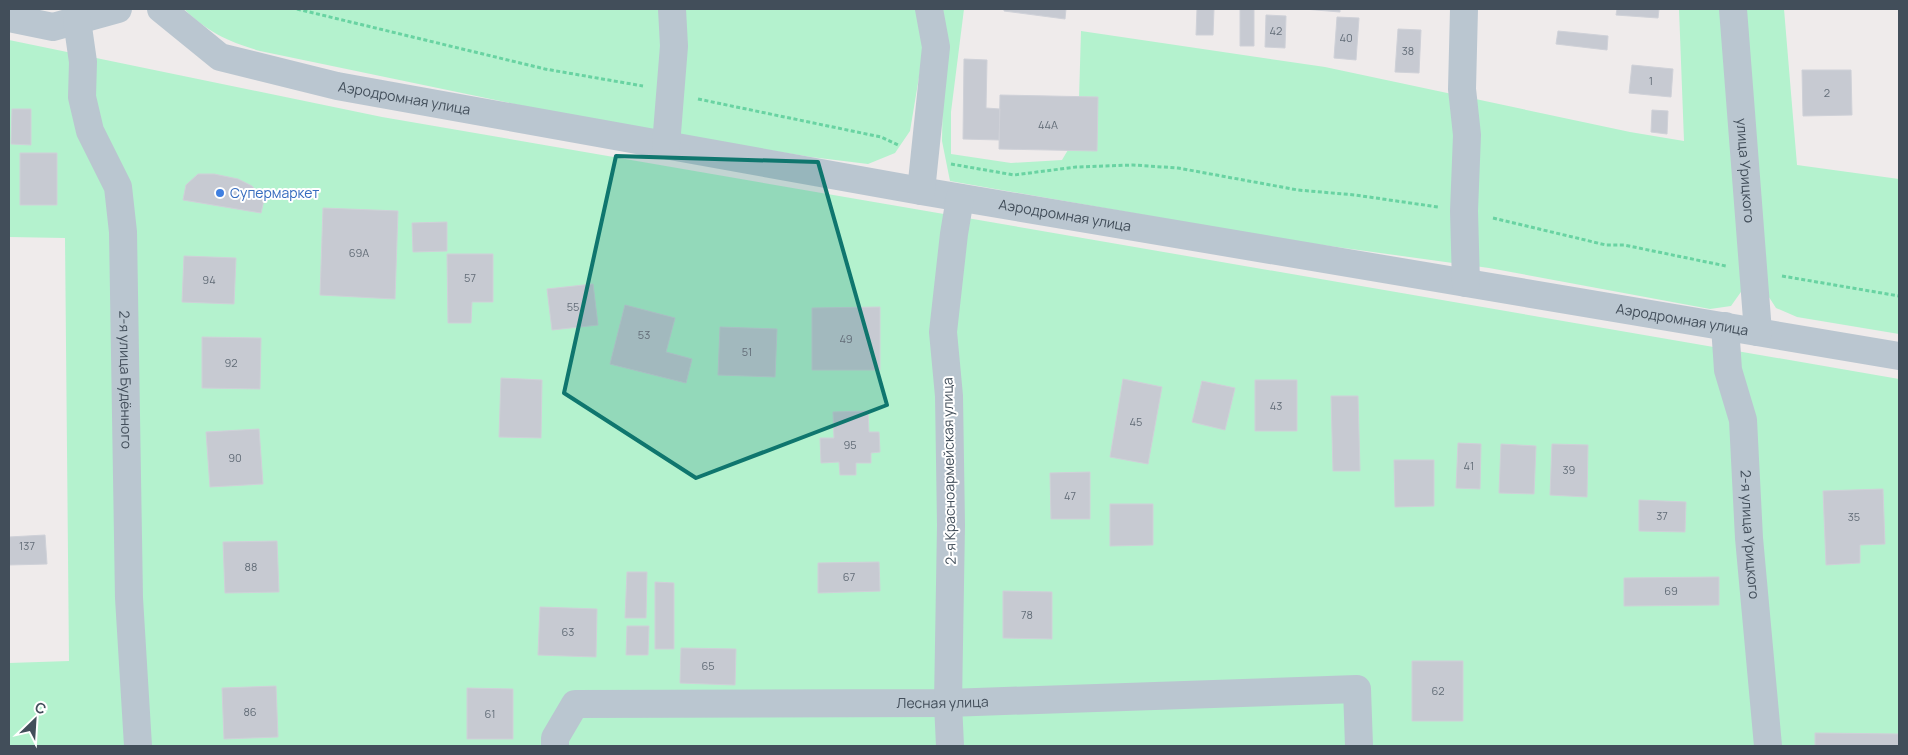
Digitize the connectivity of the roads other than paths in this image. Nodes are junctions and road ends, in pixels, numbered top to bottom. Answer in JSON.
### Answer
{"nodes":[{"id":1,"x":118,"y":9,"type":"edge"},
{"id":2,"x":161,"y":9,"type":"edge"},
{"id":3,"x":672,"y":9,"type":"edge"},
{"id":4,"x":929,"y":9,"type":"edge"},
{"id":5,"x":1464,"y":9,"type":"edge"},
{"id":6,"x":1733,"y":9,"type":"edge"},
{"id":7,"x":9,"y":18,"type":"edge"},
{"id":8,"x":77,"y":20,"type":"junction"},
{"id":9,"x":666,"y":145,"type":"junction"},
{"id":10,"x":921,"y":191,"type":"junction"},
{"id":11,"x":960,"y":198,"type":"junction"},
{"id":12,"x":1466,"y":283,"type":"junction"},
{"id":13,"x":1725,"y":326,"type":"junction"},
{"id":14,"x":1758,"y":332,"type":"junction"},
{"id":15,"x":1899,"y":356,"type":"edge"},
{"id":16,"x":948,"y":704,"type":"junction"},
{"id":17,"x":138,"y":746,"type":"edge"},
{"id":18,"x":555,"y":746,"type":"edge"},
{"id":19,"x":950,"y":746,"type":"edge"},
{"id":20,"x":1359,"y":746,"type":"edge"},
{"id":21,"x":1768,"y":746,"type":"edge"}],
"edges":[{"from":1,"to":8,"type":"street"},
{"from":2,"to":9,"type":"street","name":"Аэродромная улица"},
{"from":3,"to":9,"type":"street"},
{"from":4,"to":10,"type":"street"},
{"from":5,"to":12,"type":"street"},
{"from":6,"to":14,"type":"street","name":"улица Урицкого"},
{"from":7,"to":8,"type":"street"},
{"from":8,"to":17,"type":"street","name":"2-я улица Будённого"},
{"from":9,"to":10,"type":"street","name":"Аэродромная улица"},
{"from":10,"to":11,"type":"street","name":"Аэродромная улица"},
{"from":11,"to":12,"type":"street","name":"Аэродромная улица"},
{"from":11,"to":16,"type":"street","name":"2-я Красноармейская улица"},
{"from":12,"to":13,"type":"street","name":"Аэродромная улица"},
{"from":13,"to":14,"type":"street","name":"Аэродромная улица"},
{"from":13,"to":21,"type":"street","name":"2-я улица Урицкого"},
{"from":14,"to":15,"type":"street","name":"Аэродромная улица"},
{"from":16,"to":18,"type":"street","name":"Лесная улица"},
{"from":16,"to":19,"type":"street","name":"2-я Красноармейская улица"},
{"from":16,"to":20,"type":"street","name":"Лесная улица"}]}
